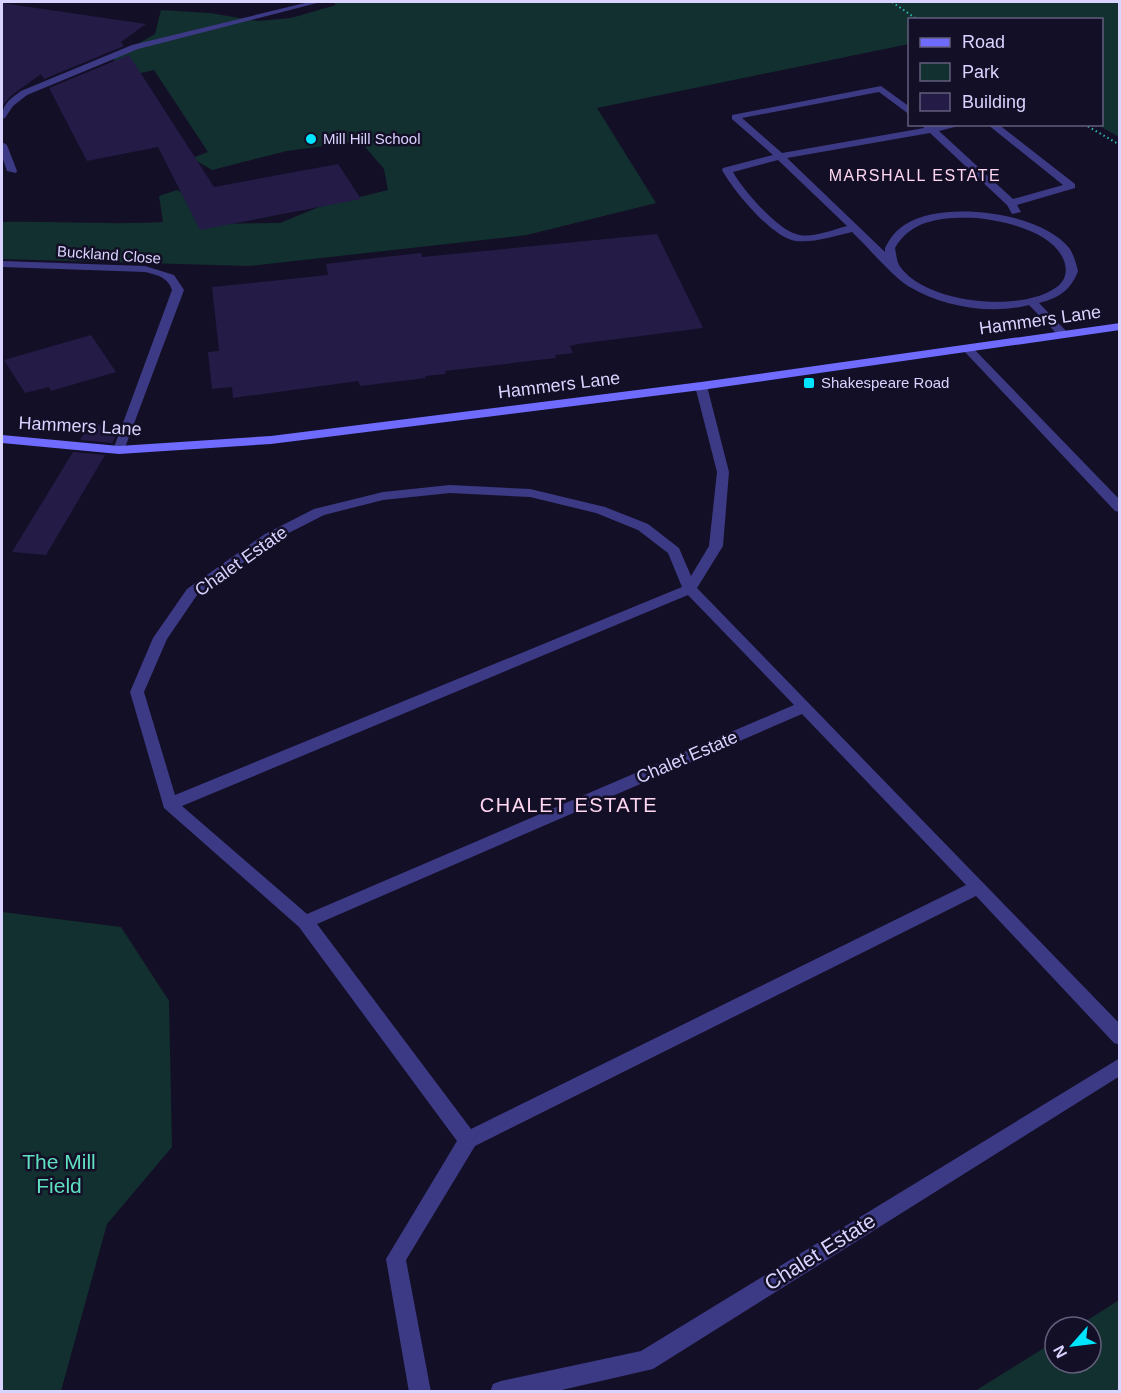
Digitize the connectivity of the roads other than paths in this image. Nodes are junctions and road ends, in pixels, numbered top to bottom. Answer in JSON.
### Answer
{"nodes":[{"id":1,"x":317,"y":2,"type":"edge"},
{"id":2,"x":908,"y":111,"type":"edge"},
{"id":3,"x":2,"y":116,"type":"edge"},
{"id":4,"x":995,"y":126,"type":"edge"},
{"id":5,"x":928,"y":127,"type":"edge"},
{"id":6,"x":2,"y":145,"type":"edge"},
{"id":7,"x":780,"y":156,"type":"junction"},
{"id":8,"x":12,"y":171,"type":"dead end"},
{"id":9,"x":1011,"y":203,"type":"junction"},
{"id":10,"x":1023,"y":224,"type":"junction"},
{"id":11,"x":854,"y":228,"type":"junction"},
{"id":12,"x":2,"y":264,"type":"edge"},
{"id":13,"x":893,"y":264,"type":"junction"},
{"id":14,"x":1032,"y":302,"type":"junction"},
{"id":15,"x":1119,"y":326,"type":"edge"},
{"id":16,"x":1064,"y":335,"type":"junction"},
{"id":17,"x":968,"y":349,"type":"junction"},
{"id":18,"x":701,"y":386,"type":"junction"},
{"id":19,"x":2,"y":439,"type":"edge"},
{"id":20,"x":119,"y":450,"type":"junction"},
{"id":21,"x":1119,"y":508,"type":"edge"},
{"id":22,"x":690,"y":589,"type":"junction"},
{"id":23,"x":804,"y":706,"type":"junction"},
{"id":24,"x":170,"y":804,"type":"junction"},
{"id":25,"x":978,"y":887,"type":"junction"},
{"id":26,"x":305,"y":922,"type":"junction"},
{"id":27,"x":1119,"y":1037,"type":"edge"},
{"id":28,"x":1119,"y":1066,"type":"edge"},
{"id":29,"x":468,"y":1140,"type":"junction"},
{"id":30,"x":420,"y":1392,"type":"edge"},
{"id":31,"x":501,"y":1392,"type":"edge"}],
"edges":[{"from":1,"to":3,"type":"street"},
{"from":2,"to":7,"type":"street"},
{"from":4,"to":9,"type":"street"},
{"from":5,"to":7,"type":"street"},
{"from":5,"to":9,"type":"street"},
{"from":6,"to":8,"type":"street"},
{"from":7,"to":11,"type":"street"},
{"from":7,"to":11,"type":"street"},
{"from":9,"to":10,"type":"street"},
{"from":10,"to":13,"type":"street"},
{"from":10,"to":14,"type":"street"},
{"from":11,"to":13,"type":"street"},
{"from":12,"to":20,"type":"street","name":"Buckland Close"},
{"from":13,"to":14,"type":"street"},
{"from":14,"to":16,"type":"street"},
{"from":15,"to":16,"type":"main road","name":"Hammers Lane"},
{"from":16,"to":17,"type":"main road","name":"Hammers Lane"},
{"from":17,"to":18,"type":"main road","name":"Hammers Lane"},
{"from":17,"to":21,"type":"street"},
{"from":18,"to":20,"type":"main road","name":"Hammers Lane"},
{"from":18,"to":22,"type":"street"},
{"from":19,"to":20,"type":"main road","name":"Hammers Lane"},
{"from":22,"to":23,"type":"street","name":"Chalet Estate"},
{"from":22,"to":24,"type":"street"},
{"from":22,"to":24,"type":"street","name":"Chalet Estate"},
{"from":23,"to":25,"type":"street","name":"Chalet Estate"},
{"from":23,"to":26,"type":"street","name":"Chalet Estate"},
{"from":24,"to":26,"type":"street"},
{"from":25,"to":27,"type":"street","name":"Chalet Estate"},
{"from":25,"to":29,"type":"street"},
{"from":26,"to":29,"type":"street"},
{"from":28,"to":31,"type":"street","name":"Chalet Estate"},
{"from":29,"to":30,"type":"street"}]}
